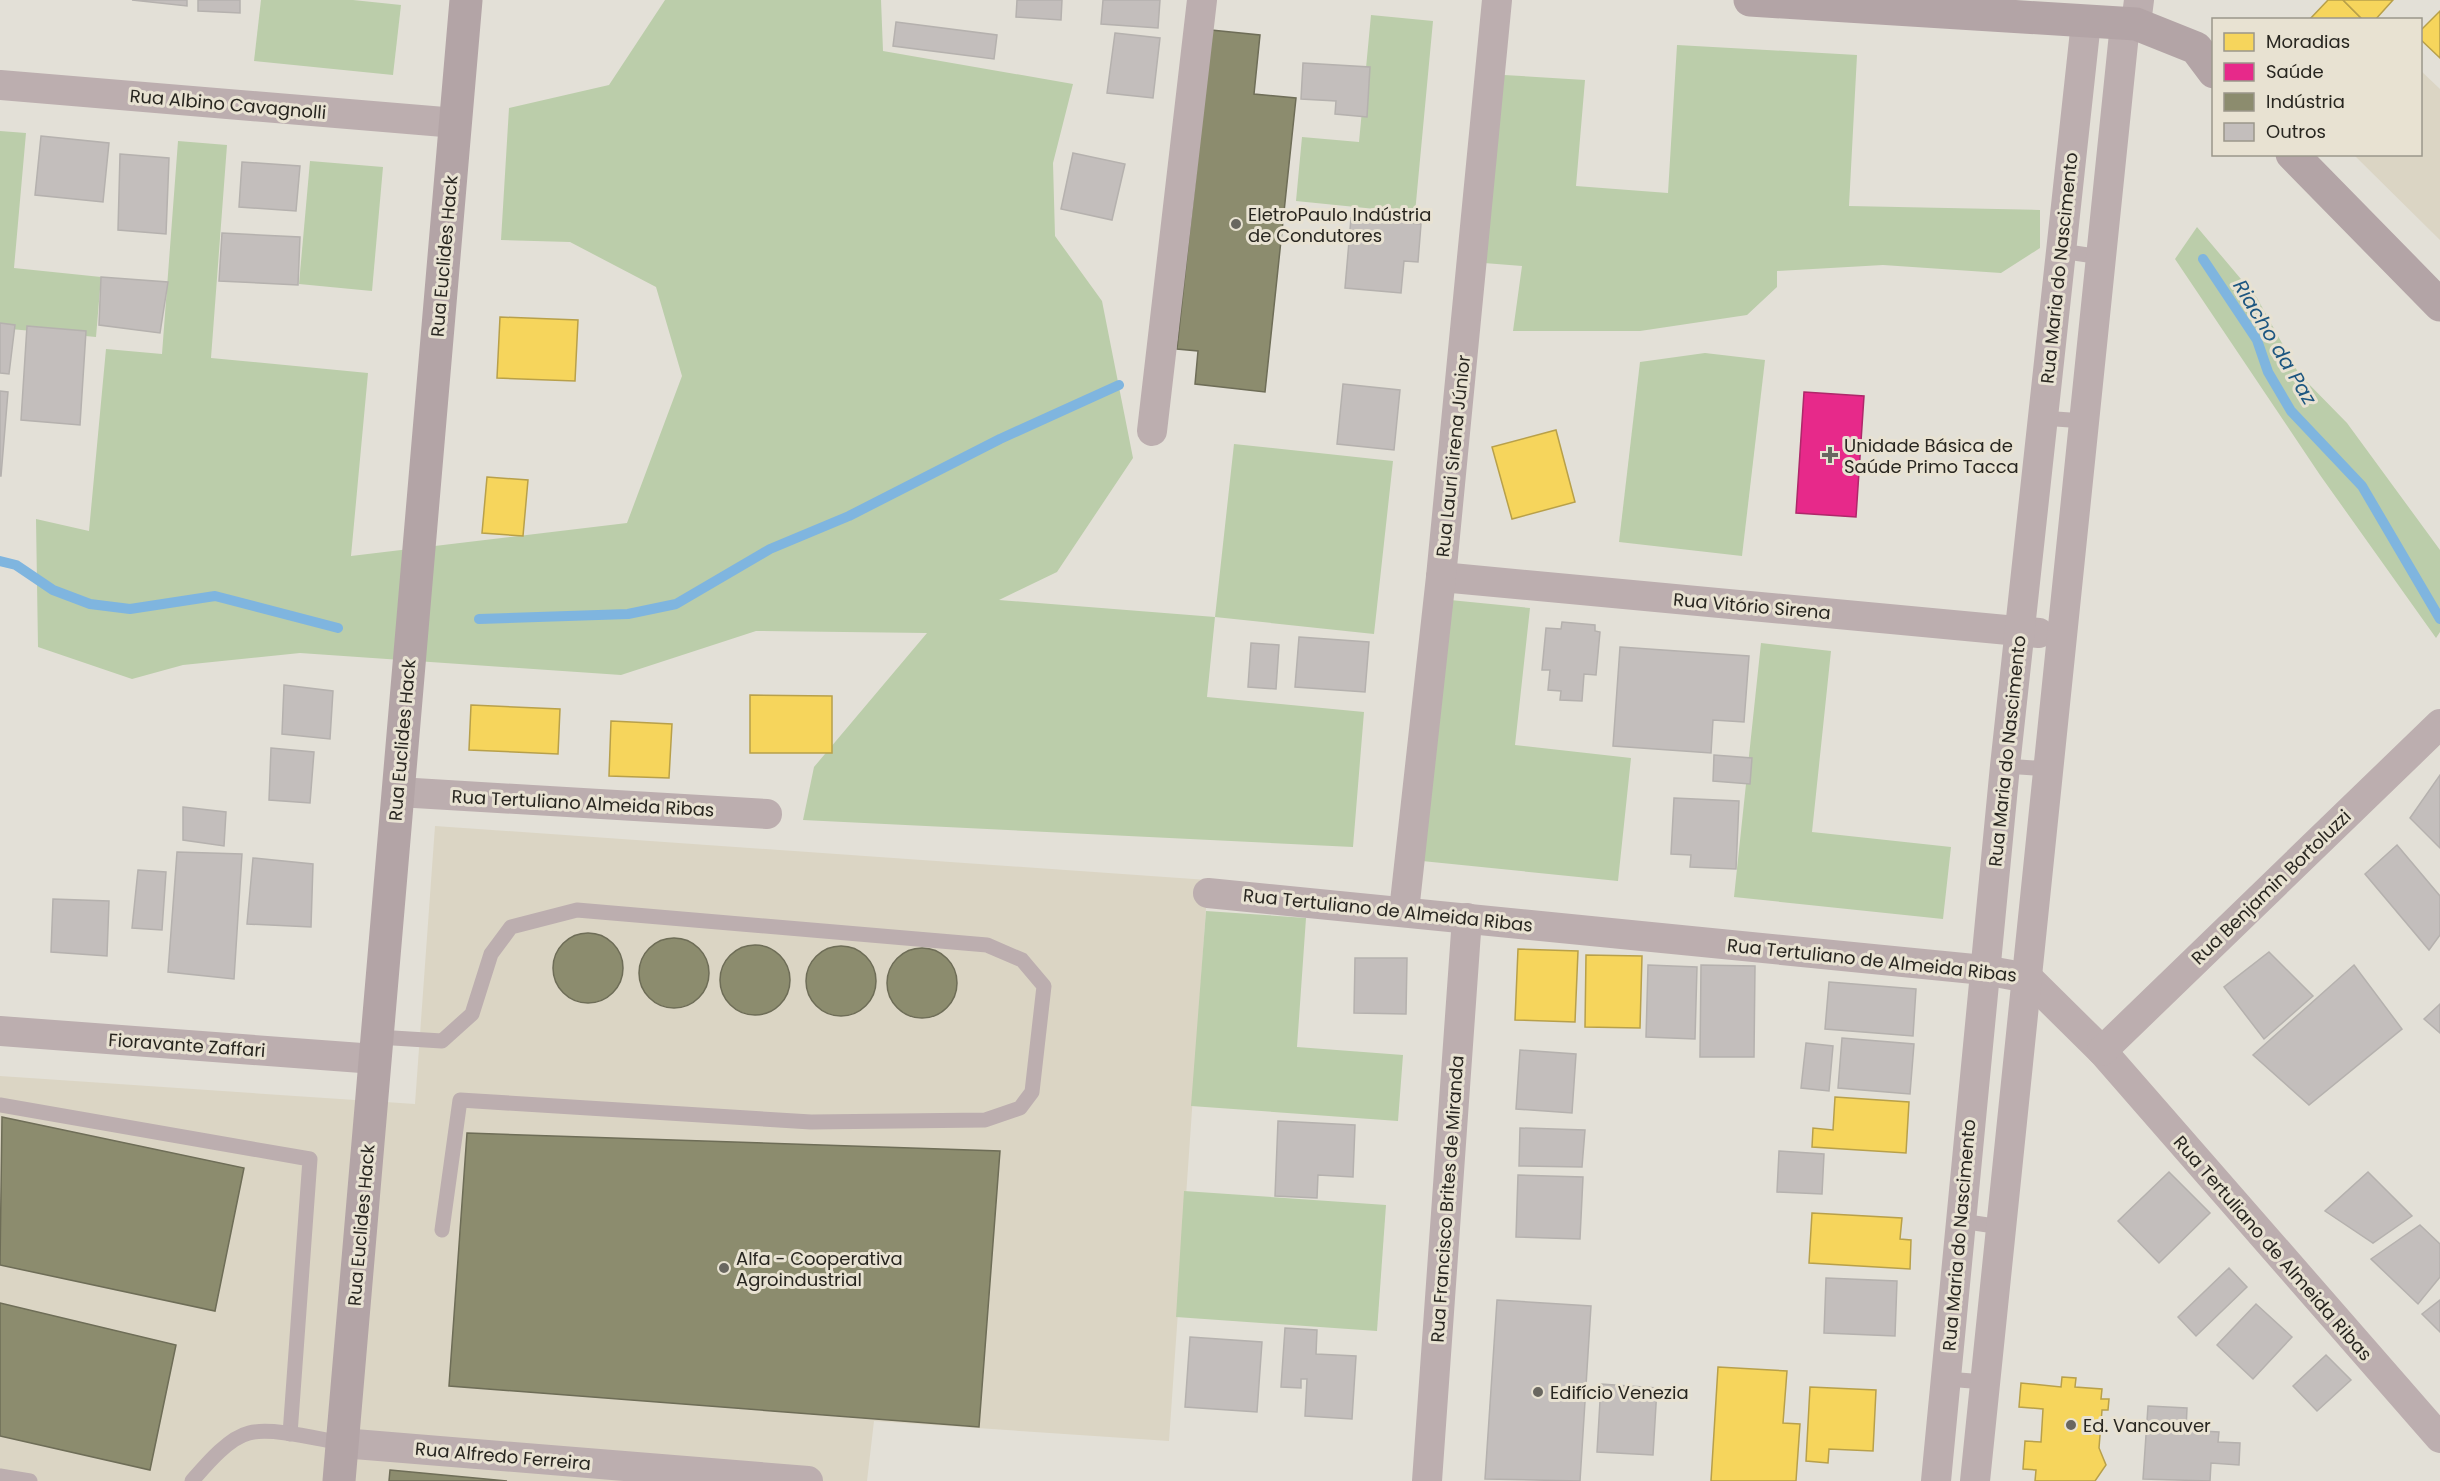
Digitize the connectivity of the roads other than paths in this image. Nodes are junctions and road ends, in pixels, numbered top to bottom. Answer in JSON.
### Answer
{"nodes":[{"id":1,"x":466,"y":0,"type":"edge"},
{"id":2,"x":1202,"y":0,"type":"edge"},
{"id":3,"x":1497,"y":0,"type":"edge"},
{"id":4,"x":1750,"y":0,"type":"edge"},
{"id":5,"x":2133,"y":16,"type":"edge"},
{"id":6,"x":2086,"y":22,"type":"junction"},
{"id":7,"x":2212,"y":69,"type":"edge"},
{"id":8,"x":0,"y":84,"type":"edge"},
{"id":9,"x":456,"y":123,"type":"junction"},
{"id":10,"x":2294,"y":156,"type":"edge"},
{"id":11,"x":2061,"y":251,"type":"junction"},
{"id":12,"x":2101,"y":257,"type":"junction"},
{"id":13,"x":2440,"y":305,"type":"edge"},
{"id":14,"x":2042,"y":418,"type":"junction"},
{"id":15,"x":2084,"y":421,"type":"junction"},
{"id":16,"x":1152,"y":431,"type":"dead end"},
{"id":17,"x":1441,"y":577,"type":"junction"},
{"id":18,"x":2019,"y":630,"type":"junction"},
{"id":19,"x":2062,"y":636,"type":"junction"},
{"id":20,"x":2440,"y":724,"type":"edge"},
{"id":21,"x":2005,"y":766,"type":"junction"},
{"id":22,"x":2049,"y":768,"type":"junction"},
{"id":23,"x":398,"y":792,"type":"junction"},
{"id":24,"x":767,"y":814,"type":"dead end"},
{"id":25,"x":1208,"y":893,"type":"dead end"},
{"id":26,"x":1404,"y":911,"type":"junction"},
{"id":27,"x":1467,"y":918,"type":"junction"},
{"id":28,"x":1984,"y":970,"type":"junction"},
{"id":29,"x":2028,"y":978,"type":"junction"},
{"id":30,"x":0,"y":1031,"type":"edge"},
{"id":31,"x":376,"y":1048,"type":"junction"},
{"id":32,"x":2102,"y":1051,"type":"junction"},
{"id":33,"x":0,"y":1105,"type":"edge"},
{"id":34,"x":1961,"y":1221,"type":"junction"},
{"id":35,"x":2001,"y":1227,"type":"junction"},
{"id":36,"x":442,"y":1230,"type":"dead end"},
{"id":37,"x":1946,"y":1379,"type":"junction"},
{"id":38,"x":1985,"y":1382,"type":"junction"},
{"id":39,"x":290,"y":1434,"type":"junction"},
{"id":40,"x":2440,"y":1438,"type":"edge"},
{"id":41,"x":342,"y":1443,"type":"junction"},
{"id":42,"x":0,"y":1476,"type":"edge"},
{"id":43,"x":30,"y":1481,"type":"edge"},
{"id":44,"x":192,"y":1481,"type":"edge"},
{"id":45,"x":339,"y":1481,"type":"edge"},
{"id":46,"x":808,"y":1481,"type":"edge"},
{"id":47,"x":1427,"y":1481,"type":"edge"},
{"id":48,"x":1936,"y":1481,"type":"edge"},
{"id":49,"x":1975,"y":1481,"type":"edge"}],
"edges":[{"from":1,"to":9,"type":"main road","name":"Rua Euclides Hack"},
{"from":2,"to":16,"type":"street"},
{"from":3,"to":17,"type":"street","name":"Rua Lauri Sirena Júnior"},
{"from":4,"to":6,"type":"main road"},
{"from":5,"to":6,"type":"main road"},
{"from":5,"to":7,"type":"main road"},
{"from":5,"to":12,"type":"street"},
{"from":6,"to":11,"type":"street","name":"Rua Maria do Nascimento"},
{"from":8,"to":9,"type":"street","name":"Rua Albino Cavagnolli"},
{"from":9,"to":23,"type":"main road","name":"Rua Euclides Hack"},
{"from":10,"to":13,"type":"main road"},
{"from":11,"to":12,"type":"lane"},
{"from":11,"to":14,"type":"street","name":"Rua Maria do Nascimento"},
{"from":12,"to":15,"type":"street"},
{"from":14,"to":15,"type":"lane"},
{"from":14,"to":18,"type":"street","name":"Rua Maria do Nascimento"},
{"from":15,"to":19,"type":"street"},
{"from":17,"to":18,"type":"street","name":"Rua Vitório Sirena"},
{"from":17,"to":26,"type":"street","name":"Rua Lauri Sirena Júnior"},
{"from":18,"to":19,"type":"street","name":"Rua Vitório Sirena"},
{"from":18,"to":21,"type":"street","name":"Rua Maria do Nascimento"},
{"from":19,"to":22,"type":"street"},
{"from":20,"to":32,"type":"street","name":"Rua Benjamin Bortoluzzi"},
{"from":21,"to":22,"type":"lane"},
{"from":21,"to":28,"type":"street","name":"Rua Maria do Nascimento"},
{"from":22,"to":29,"type":"street"},
{"from":23,"to":24,"type":"street","name":"Rua Tertuliano Almeida Ribas"},
{"from":23,"to":31,"type":"main road","name":"Rua Euclides Hack"},
{"from":25,"to":26,"type":"street","name":"Rua Tertuliano de Almeida Ribas"},
{"from":26,"to":27,"type":"street","name":"Rua Tertuliano de Almeida Ribas"},
{"from":27,"to":28,"type":"street","name":"Rua Tertuliano de Almeida Ribas"},
{"from":27,"to":47,"type":"street","name":"Rua Francisco Brites de Miranda"},
{"from":28,"to":29,"type":"street","name":"Rua Tertuliano de Almeida Ribas"},
{"from":28,"to":34,"type":"street","name":"Rua Maria do Nascimento"},
{"from":29,"to":32,"type":"street","name":"Rua Tertuliano de Almeida Ribas"},
{"from":29,"to":35,"type":"street"},
{"from":30,"to":31,"type":"street","name":"Fioravante Zaffari"},
{"from":31,"to":36,"type":"lane"},
{"from":31,"to":41,"type":"main road","name":"Rua Euclides Hack"},
{"from":32,"to":40,"type":"street","name":"Rua Tertuliano de Almeida Ribas"},
{"from":33,"to":39,"type":"lane"},
{"from":34,"to":35,"type":"lane"},
{"from":34,"to":37,"type":"street","name":"Rua Maria do Nascimento"},
{"from":35,"to":38,"type":"street"},
{"from":37,"to":38,"type":"lane"},
{"from":37,"to":48,"type":"street","name":"Rua Maria do Nascimento"},
{"from":38,"to":49,"type":"street"},
{"from":39,"to":41,"type":"lane"},
{"from":39,"to":44,"type":"lane"},
{"from":41,"to":45,"type":"main road","name":"Rua Euclides Hack"},
{"from":41,"to":46,"type":"street","name":"Rua Alfredo Ferreira"},
{"from":42,"to":43,"type":"lane"}]}
